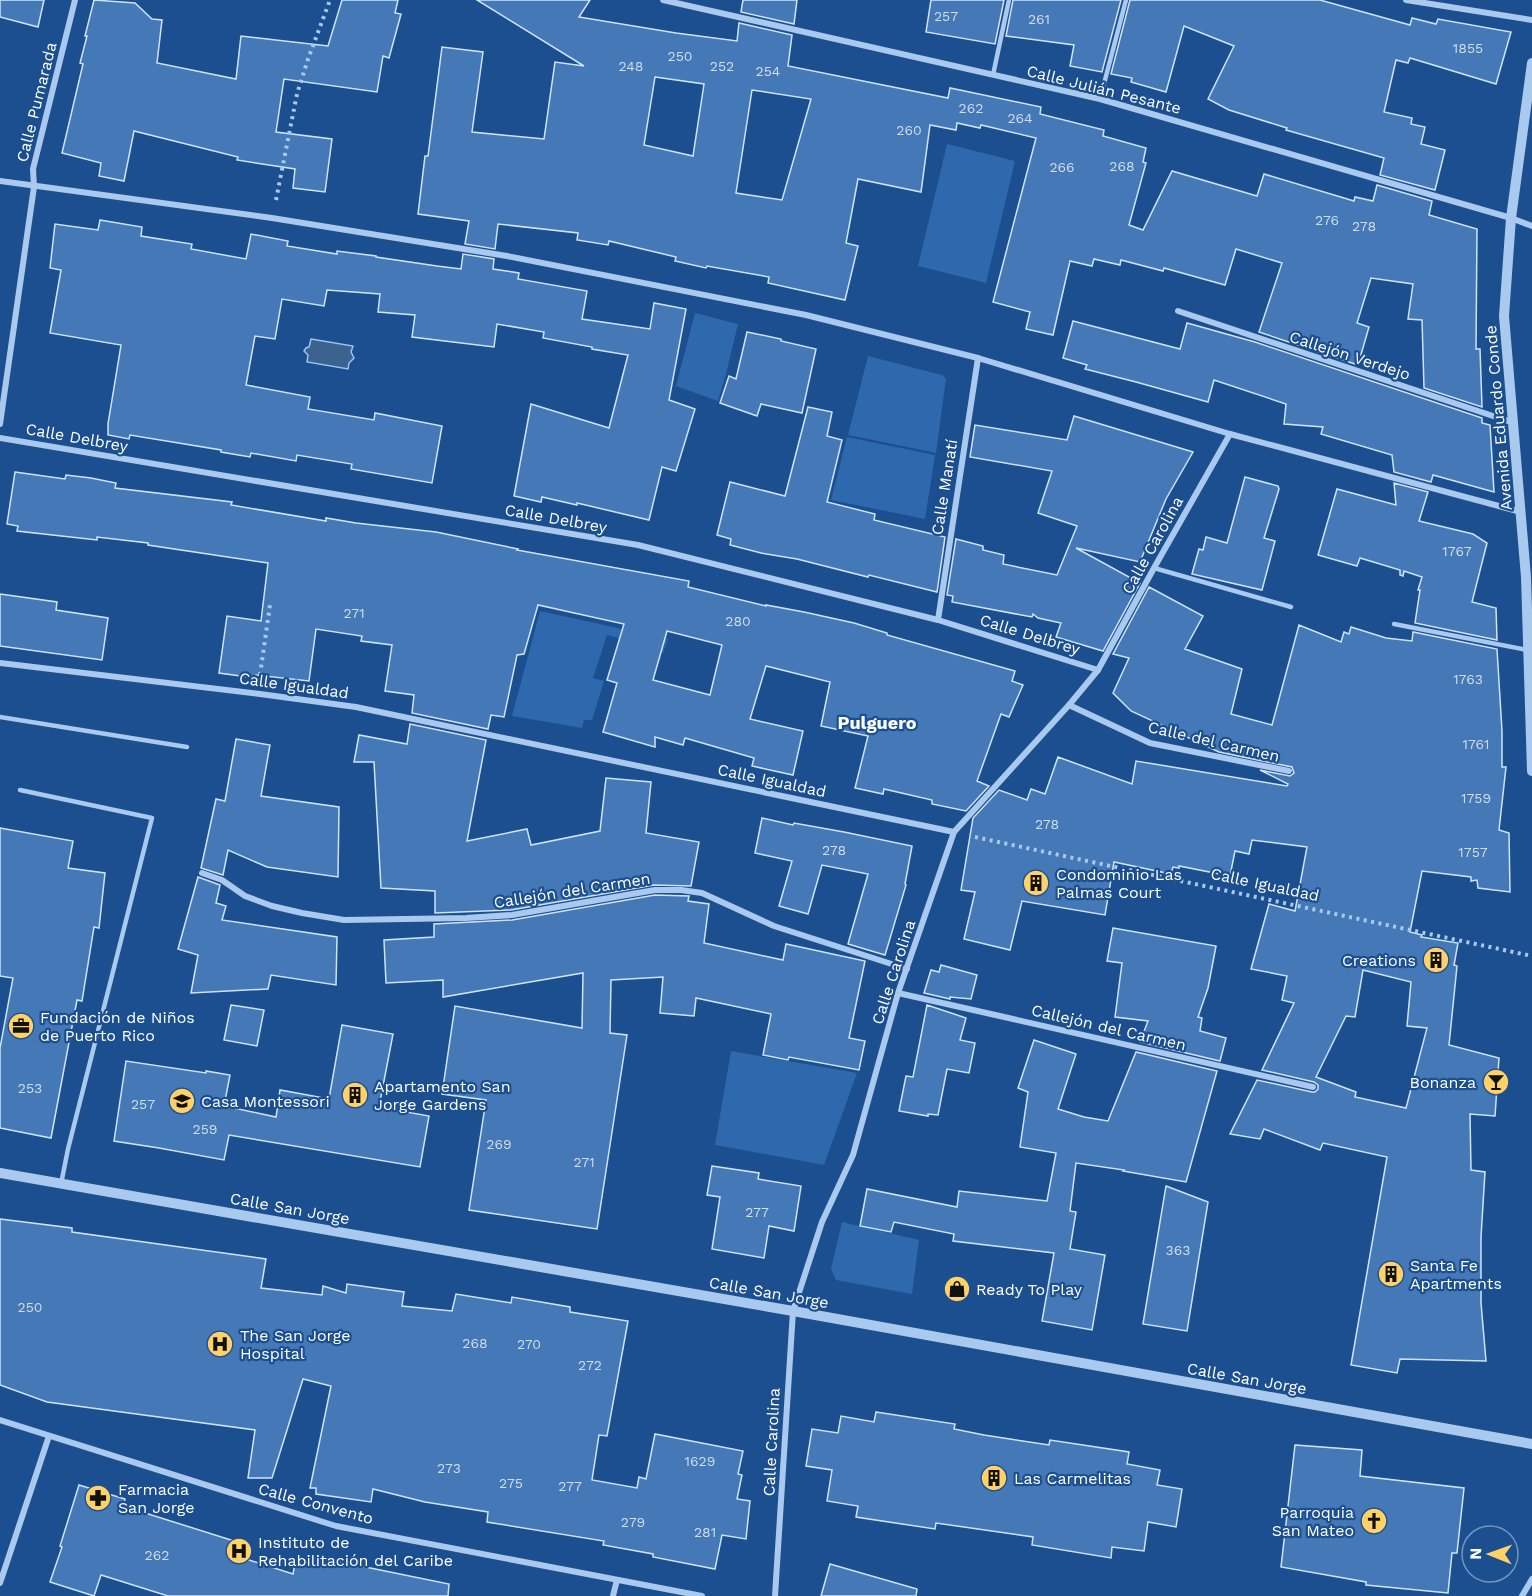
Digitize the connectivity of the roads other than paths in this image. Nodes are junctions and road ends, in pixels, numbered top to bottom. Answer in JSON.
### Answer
{"nodes":[{"id":1,"x":75,"y":0,"type":"edge"},
{"id":2,"x":663,"y":0,"type":"edge"},
{"id":3,"x":1009,"y":0,"type":"edge"},
{"id":4,"x":1126,"y":0,"type":"edge"},
{"id":5,"x":1406,"y":0,"type":"edge"},
{"id":6,"x":1532,"y":20,"type":"edge"},
{"id":7,"x":1532,"y":63,"type":"edge"},
{"id":8,"x":993,"y":75,"type":"junction"},
{"id":9,"x":1100,"y":99,"type":"junction"},
{"id":10,"x":0,"y":181,"type":"edge"},
{"id":11,"x":34,"y":187,"type":"junction"},
{"id":12,"x":1511,"y":218,"type":"junction"},
{"id":13,"x":1532,"y":226,"type":"edge"},
{"id":14,"x":1178,"y":311,"type":"dead end"},
{"id":15,"x":978,"y":358,"type":"junction"},
{"id":16,"x":0,"y":424,"type":"edge"},
{"id":17,"x":1514,"y":424,"type":"junction"},
{"id":18,"x":1230,"y":434,"type":"junction"},
{"id":19,"x":0,"y":438,"type":"edge"},
{"id":20,"x":1521,"y":512,"type":"junction"},
{"id":21,"x":1154,"y":568,"type":"junction"},
{"id":22,"x":1529,"y":578,"type":"edge"},
{"id":23,"x":1290,"y":607,"type":"dead end"},
{"id":24,"x":938,"y":620,"type":"junction"},
{"id":25,"x":1394,"y":624,"type":"dead end"},
{"id":26,"x":1528,"y":650,"type":"junction"},
{"id":27,"x":0,"y":663,"type":"edge"},
{"id":28,"x":1098,"y":670,"type":"junction"},
{"id":29,"x":1069,"y":705,"type":"junction"},
{"id":30,"x":0,"y":717,"type":"edge"},
{"id":31,"x":187,"y":747,"type":"dead end"},
{"id":32,"x":1289,"y":771,"type":"dead end"},
{"id":33,"x":1532,"y":771,"type":"edge"},
{"id":34,"x":20,"y":790,"type":"dead end"},
{"id":35,"x":954,"y":832,"type":"junction"},
{"id":36,"x":202,"y":873,"type":"dead end"},
{"id":37,"x":907,"y":969,"type":"junction"},
{"id":38,"x":898,"y":993,"type":"junction"},
{"id":39,"x":1313,"y":1087,"type":"dead end"},
{"id":40,"x":0,"y":1173,"type":"edge"},
{"id":41,"x":61,"y":1184,"type":"junction"},
{"id":42,"x":792,"y":1311,"type":"junction"},
{"id":43,"x":0,"y":1420,"type":"edge"},
{"id":44,"x":49,"y":1436,"type":"junction"},
{"id":45,"x":1532,"y":1444,"type":"edge"},
{"id":46,"x":1532,"y":1579,"type":"edge"},
{"id":47,"x":617,"y":1580,"type":"junction"},
{"id":48,"x":0,"y":1583,"type":"edge"},
{"id":49,"x":613,"y":1596,"type":"edge"},
{"id":50,"x":702,"y":1596,"type":"edge"},
{"id":51,"x":776,"y":1596,"type":"edge"},
{"id":52,"x":1521,"y":1596,"type":"edge"}],
"edges":[{"from":1,"to":11,"type":"street","name":"Calle Pumarada"},
{"from":2,"to":8,"type":"street","name":"Calle Julián Pesante"},
{"from":3,"to":8,"type":"lane"},
{"from":4,"to":9,"type":"lane"},
{"from":5,"to":6,"type":"street"},
{"from":7,"to":12,"type":"street","name":"Avenida Eduardo Conde"},
{"from":8,"to":9,"type":"street","name":"Calle Julián Pesante"},
{"from":9,"to":12,"type":"street","name":"Calle Julián Pesante"},
{"from":10,"to":11,"type":"street"},
{"from":11,"to":15,"type":"street"},
{"from":11,"to":16,"type":"street","name":"Calle Pumarada"},
{"from":12,"to":13,"type":"street","name":"Calle Julián Pesante"},
{"from":12,"to":17,"type":"street","name":"Avenida Eduardo Conde"},
{"from":14,"to":17,"type":"street","name":"Callejón Verdejo"},
{"from":15,"to":18,"type":"street"},
{"from":15,"to":24,"type":"street","name":"Calle Manatí"},
{"from":17,"to":20,"type":"street","name":"Avenida Eduardo Conde"},
{"from":18,"to":20,"type":"street"},
{"from":18,"to":21,"type":"street","name":"Calle Carolina"},
{"from":19,"to":24,"type":"street","name":"Calle Delbrey"},
{"from":20,"to":22,"type":"street","name":"Avenida Eduardo Conde"},
{"from":21,"to":23,"type":"lane"},
{"from":21,"to":28,"type":"street","name":"Calle Carolina"},
{"from":22,"to":26,"type":"street","name":"Avenida Eduardo Conde"},
{"from":24,"to":28,"type":"street","name":"Calle Delbrey"},
{"from":25,"to":26,"type":"lane"},
{"from":26,"to":33,"type":"street","name":"Avenida Eduardo Conde"},
{"from":27,"to":35,"type":"street","name":"Calle Igualdad"},
{"from":28,"to":29,"type":"street","name":"Calle Carolina"},
{"from":29,"to":32,"type":"street","name":"Calle del Carmen"},
{"from":29,"to":35,"type":"street","name":"Calle Carolina"},
{"from":30,"to":31,"type":"lane"},
{"from":34,"to":41,"type":"lane"},
{"from":35,"to":37,"type":"street","name":"Calle Carolina"},
{"from":36,"to":37,"type":"street","name":"Callejón del Carmen"},
{"from":37,"to":38,"type":"street","name":"Calle Carolina"},
{"from":38,"to":39,"type":"street","name":"Callejón del Carmen"},
{"from":38,"to":42,"type":"street","name":"Calle Carolina"},
{"from":40,"to":41,"type":"street","name":"Calle San Jorge"},
{"from":41,"to":42,"type":"street","name":"Calle San Jorge"},
{"from":42,"to":45,"type":"street","name":"Calle San Jorge"},
{"from":42,"to":51,"type":"street","name":"Calle Carolina"},
{"from":43,"to":44,"type":"street","name":"Calle Convento"},
{"from":44,"to":47,"type":"street","name":"Calle Convento"},
{"from":44,"to":48,"type":"street"},
{"from":46,"to":52,"type":"street"},
{"from":47,"to":49,"type":"street"},
{"from":47,"to":50,"type":"street","name":"Calle Convento"}]}
